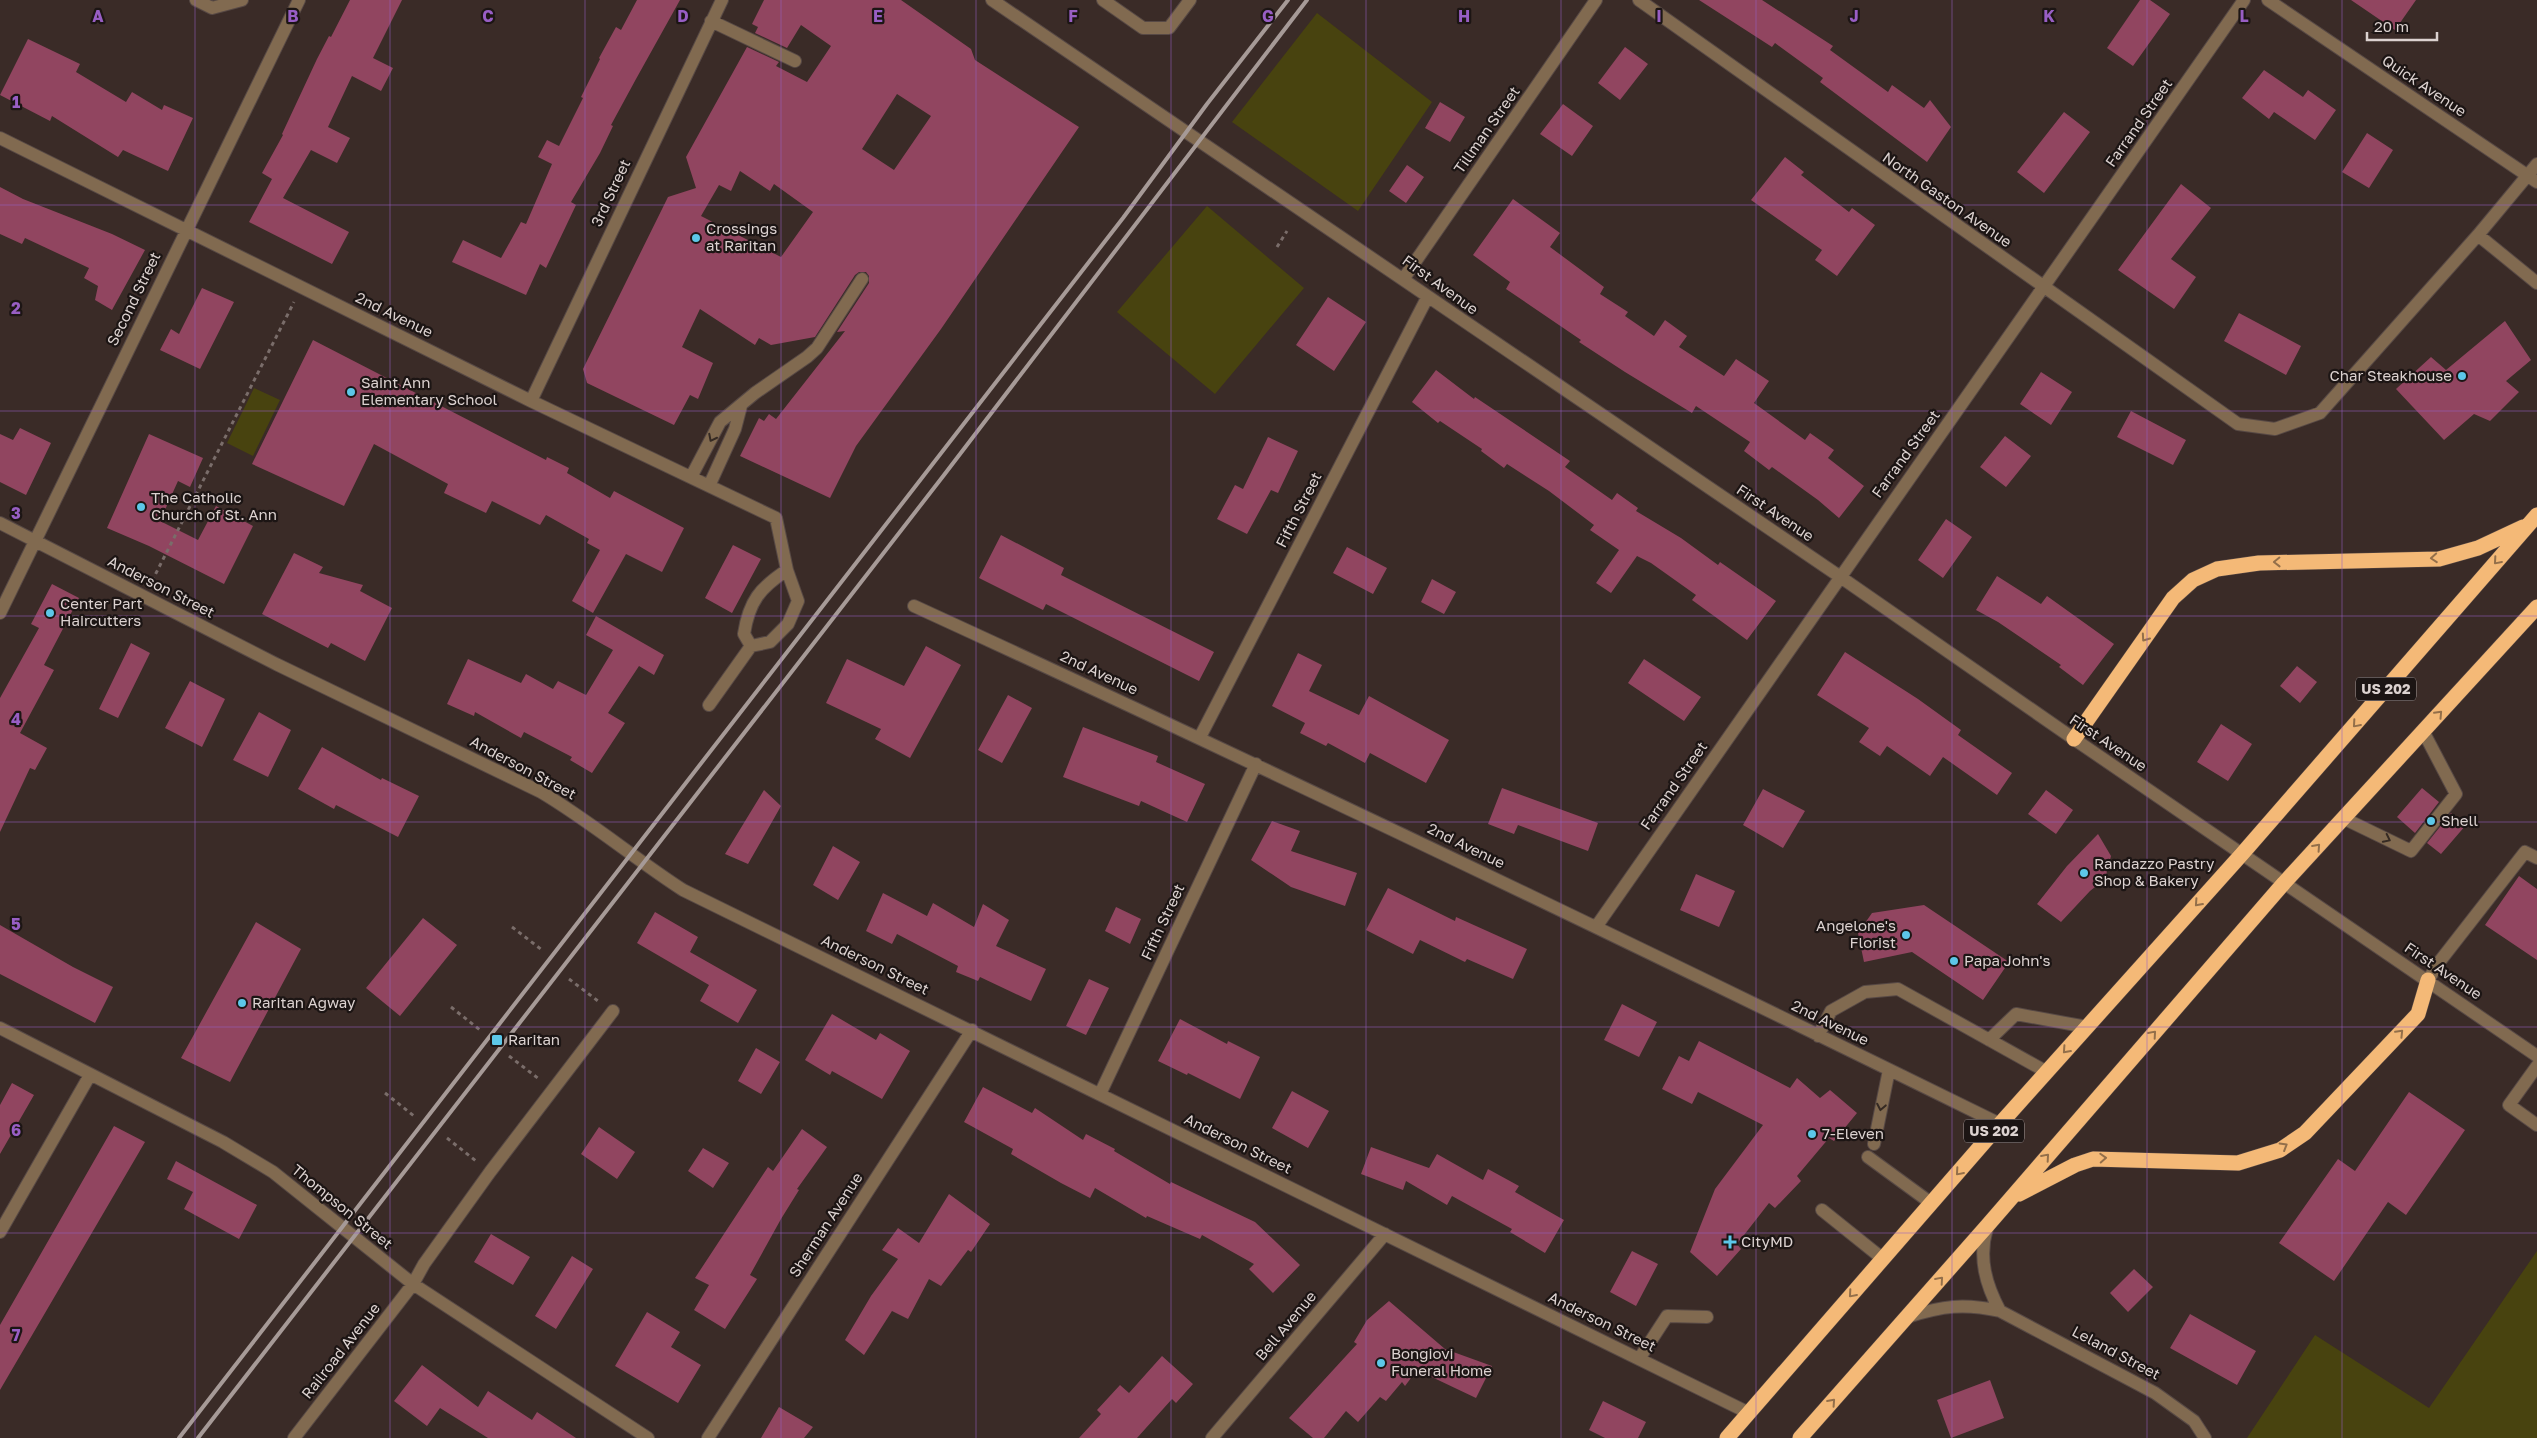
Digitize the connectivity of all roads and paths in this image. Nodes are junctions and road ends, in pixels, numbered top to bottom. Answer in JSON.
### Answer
{"nodes":[{"id":1,"x":196,"y":0,"type":"edge"},
{"id":2,"x":242,"y":0,"type":"edge"},
{"id":3,"x":299,"y":0,"type":"edge"},
{"id":4,"x":722,"y":0,"type":"edge"},
{"id":5,"x":992,"y":0,"type":"edge"},
{"id":6,"x":1103,"y":0,"type":"edge"},
{"id":7,"x":1190,"y":0,"type":"edge"},
{"id":8,"x":1596,"y":0,"type":"edge"},
{"id":9,"x":1639,"y":0,"type":"edge"},
{"id":10,"x":2244,"y":0,"type":"edge"},
{"id":11,"x":2268,"y":0,"type":"edge"},
{"id":12,"x":711,"y":21,"type":"junction"},
{"id":13,"x":795,"y":61,"type":"dead end"},
{"id":14,"x":0,"y":138,"type":"edge"},
{"id":15,"x":2537,"y":164,"type":"edge"},
{"id":16,"x":2532,"y":179,"type":"edge"},
{"id":17,"x":185,"y":231,"type":"junction"},
{"id":18,"x":1288,"y":231,"type":"dead end"},
{"id":19,"x":2478,"y":235,"type":"junction"},
{"id":20,"x":1277,"y":247,"type":"dead end"},
{"id":21,"x":1404,"y":278,"type":"junction"},
{"id":22,"x":862,"y":279,"type":"dead end"},
{"id":23,"x":2537,"y":283,"type":"edge"},
{"id":24,"x":302,"y":288,"type":"junction"},
{"id":25,"x":2044,"y":288,"type":"junction"},
{"id":26,"x":1427,"y":298,"type":"junction"},
{"id":27,"x":531,"y":401,"type":"junction"},
{"id":28,"x":741,"y":406,"type":"junction"},
{"id":29,"x":691,"y":477,"type":"junction"},
{"id":30,"x":709,"y":486,"type":"junction"},
{"id":31,"x":2533,"y":520,"type":"edge"},
{"id":32,"x":0,"y":523,"type":"edge"},
{"id":33,"x":36,"y":541,"type":"junction"},
{"id":34,"x":787,"y":570,"type":"junction"},
{"id":35,"x":1839,"y":576,"type":"junction"},
{"id":36,"x":145,"y":597,"type":"junction"},
{"id":37,"x":914,"y":606,"type":"dead end"},
{"id":38,"x":2537,"y":607,"type":"edge"},
{"id":39,"x":0,"y":613,"type":"edge"},
{"id":40,"x":751,"y":646,"type":"junction"},
{"id":41,"x":709,"y":705,"type":"dead end"},
{"id":42,"x":2423,"y":731,"type":"junction"},
{"id":43,"x":1200,"y":738,"type":"junction"},
{"id":44,"x":2074,"y":739,"type":"junction"},
{"id":45,"x":1256,"y":764,"type":"junction"},
{"id":46,"x":2343,"y":818,"type":"junction"},
{"id":47,"x":2242,"y":854,"type":"junction"},
{"id":48,"x":2537,"y":858,"type":"edge"},
{"id":49,"x":2284,"y":883,"type":"junction"},
{"id":50,"x":512,"y":927,"type":"dead end"},
{"id":51,"x":1596,"y":927,"type":"junction"},
{"id":52,"x":542,"y":950,"type":"dead end"},
{"id":53,"x":569,"y":979,"type":"dead end"},
{"id":54,"x":2428,"y":980,"type":"junction"},
{"id":55,"x":451,"y":1007,"type":"dead end"},
{"id":56,"x":613,"y":1011,"type":"joint"},
{"id":57,"x":2087,"y":1027,"type":"junction"},
{"id":58,"x":0,"y":1028,"type":"edge"},
{"id":59,"x":480,"y":1030,"type":"dead end"},
{"id":60,"x":972,"y":1030,"type":"junction"},
{"id":61,"x":1818,"y":1036,"type":"junction"},
{"id":62,"x":1989,"y":1040,"type":"junction"},
{"id":63,"x":510,"y":1056,"type":"dead end"},
{"id":64,"x":2537,"y":1056,"type":"edge"},
{"id":65,"x":2537,"y":1066,"type":"edge"},
{"id":66,"x":1889,"y":1070,"type":"junction"},
{"id":67,"x":2047,"y":1072,"type":"junction"},
{"id":68,"x":90,"y":1075,"type":"junction"},
{"id":69,"x":553,"y":1090,"type":"junction"},
{"id":70,"x":385,"y":1093,"type":"dead end"},
{"id":71,"x":1100,"y":1094,"type":"junction"},
{"id":72,"x":414,"y":1116,"type":"dead end"},
{"id":73,"x":2000,"y":1124,"type":"junction"},
{"id":74,"x":2537,"y":1125,"type":"edge"},
{"id":75,"x":447,"y":1138,"type":"dead end"},
{"id":76,"x":1874,"y":1144,"type":"dead end"},
{"id":77,"x":1868,"y":1157,"type":"dead end"},
{"id":78,"x":490,"y":1172,"type":"junction"},
{"id":79,"x":2011,"y":1198,"type":"junction"},
{"id":80,"x":1931,"y":1203,"type":"junction"},
{"id":81,"x":1822,"y":1210,"type":"dead end"},
{"id":82,"x":1987,"y":1226,"type":"junction"},
{"id":83,"x":0,"y":1232,"type":"edge"},
{"id":84,"x":1385,"y":1234,"type":"junction"},
{"id":85,"x":1883,"y":1259,"type":"junction"},
{"id":86,"x":413,"y":1284,"type":"junction"},
{"id":87,"x":2000,"y":1312,"type":"junction"},
{"id":88,"x":1706,"y":1317,"type":"dead end"},
{"id":89,"x":1907,"y":1317,"type":"junction"},
{"id":90,"x":1639,"y":1359,"type":"junction"},
{"id":91,"x":1749,"y":1413,"type":"junction"},
{"id":92,"x":294,"y":1438,"type":"edge"},
{"id":93,"x":648,"y":1438,"type":"edge"},
{"id":94,"x":708,"y":1438,"type":"edge"},
{"id":95,"x":1212,"y":1438,"type":"edge"},
{"id":96,"x":1727,"y":1438,"type":"edge"},
{"id":97,"x":1800,"y":1438,"type":"edge"},
{"id":98,"x":2205,"y":1438,"type":"edge"}],
"edges":[{"from":1,"to":2,"type":"street"},
{"from":3,"to":17,"type":"street","name":"Second Street"},
{"from":4,"to":12,"type":"street","name":"3rd Street"},
{"from":5,"to":21,"type":"street","name":"First Avenue"},
{"from":6,"to":7,"type":"street"},
{"from":8,"to":21,"type":"street","name":"Tillman Street"},
{"from":9,"to":25,"type":"street","name":"North Gaston Avenue"},
{"from":10,"to":25,"type":"street","name":"Farrand Street"},
{"from":11,"to":16,"type":"street","name":"Quick Avenue"},
{"from":12,"to":13,"type":"street"},
{"from":12,"to":27,"type":"street","name":"3rd Street"},
{"from":14,"to":17,"type":"street","name":"2nd Avenue"},
{"from":15,"to":16,"type":"street"},
{"from":16,"to":19,"type":"street"},
{"from":17,"to":24,"type":"street","name":"2nd Avenue"},
{"from":17,"to":33,"type":"street","name":"Second Street"},
{"from":18,"to":20,"type":"path"},
{"from":19,"to":23,"type":"street"},
{"from":19,"to":25,"type":"street","name":"North Gaston Avenue"},
{"from":21,"to":26,"type":"street","name":"First Avenue"},
{"from":22,"to":28,"type":"street"},
{"from":24,"to":27,"type":"street","name":"2nd Avenue"},
{"from":24,"to":36,"type":"path"},
{"from":25,"to":35,"type":"street","name":"Farrand Street"},
{"from":26,"to":35,"type":"street","name":"First Avenue"},
{"from":26,"to":43,"type":"street","name":"Fifth Street"},
{"from":27,"to":29,"type":"street","name":"2nd Avenue"},
{"from":28,"to":29,"type":"street","one_way":true},
{"from":28,"to":30,"type":"street"},
{"from":29,"to":30,"type":"street","name":"2nd Avenue"},
{"from":30,"to":34,"type":"street","name":"2nd Avenue"},
{"from":31,"to":44,"type":"highway","one_way":true},
{"from":31,"to":47,"type":"highway","number":"US 202","one_way":true},
{"from":32,"to":33,"type":"street","name":"Anderson Street"},
{"from":33,"to":36,"type":"street","name":"Anderson Street"},
{"from":33,"to":39,"type":"street","name":"Second Street"},
{"from":34,"to":40,"type":"street"},
{"from":34,"to":40,"type":"street"},
{"from":35,"to":44,"type":"street","name":"First Avenue"},
{"from":35,"to":51,"type":"street","name":"Farrand Street"},
{"from":36,"to":60,"type":"street","name":"Anderson Street"},
{"from":37,"to":43,"type":"street","name":"2nd Avenue"},
{"from":42,"to":38,"type":"highway","one_way":true},
{"from":40,"to":41,"type":"street"},
{"from":42,"to":46,"type":"highway"},
{"from":46,"to":42,"type":"street","one_way":true},
{"from":43,"to":45,"type":"street","name":"2nd Avenue"},
{"from":44,"to":47,"type":"street","name":"First Avenue"},
{"from":45,"to":51,"type":"street","name":"2nd Avenue"},
{"from":45,"to":71,"type":"street","name":"Fifth Street"},
{"from":49,"to":46,"type":"highway","one_way":true},
{"from":47,"to":49,"type":"street","name":"First Avenue"},
{"from":47,"to":57,"type":"highway","number":"US 202","one_way":true},
{"from":48,"to":54,"type":"street"},
{"from":49,"to":54,"type":"street","name":"First Avenue"},
{"from":79,"to":49,"type":"highway","one_way":true},
{"from":50,"to":52,"type":"path"},
{"from":51,"to":61,"type":"street","name":"2nd Avenue"},
{"from":53,"to":56,"type":"path"},
{"from":54,"to":64,"type":"street","name":"First Avenue"},
{"from":79,"to":54,"type":"highway","one_way":true},
{"from":55,"to":59,"type":"path"},
{"from":56,"to":69,"type":"street","name":"Railroad Avenue"},
{"from":57,"to":62,"type":"street"},
{"from":57,"to":67,"type":"highway","number":"US 202","one_way":true},
{"from":58,"to":68,"type":"street","name":"Thompson Street"},
{"from":60,"to":71,"type":"street","name":"Anderson Street"},
{"from":60,"to":94,"type":"street","name":"Sherman Avenue"},
{"from":61,"to":62,"type":"street"},
{"from":61,"to":66,"type":"street","name":"2nd Avenue"},
{"from":62,"to":67,"type":"street"},
{"from":63,"to":69,"type":"path"},
{"from":65,"to":74,"type":"street"},
{"from":66,"to":73,"type":"street","name":"2nd Avenue"},
{"from":66,"to":76,"type":"street","one_way":true},
{"from":67,"to":73,"type":"highway","number":"US 202"},
{"from":68,"to":83,"type":"street"},
{"from":68,"to":86,"type":"street","name":"Thompson Street"},
{"from":69,"to":78,"type":"street","name":"Railroad Avenue"},
{"from":70,"to":72,"type":"path"},
{"from":71,"to":84,"type":"street","name":"Anderson Street"},
{"from":73,"to":80,"type":"highway","number":"US 202","one_way":true},
{"from":75,"to":78,"type":"path"},
{"from":77,"to":80,"type":"street"},
{"from":78,"to":86,"type":"street","name":"Railroad Avenue"},
{"from":79,"to":82,"type":"highway"},
{"from":80,"to":85,"type":"highway","number":"US 202"},
{"from":81,"to":85,"type":"street"},
{"from":82,"to":87,"type":"street"},
{"from":89,"to":82,"type":"highway","one_way":true},
{"from":84,"to":90,"type":"street","name":"Anderson Street"},
{"from":84,"to":95,"type":"street","name":"Bell Avenue"},
{"from":85,"to":91,"type":"highway","number":"US 202","one_way":true},
{"from":86,"to":92,"type":"street","name":"Railroad Avenue"},
{"from":86,"to":93,"type":"street","name":"Thompson Street"},
{"from":87,"to":89,"type":"street","name":"Leland Street"},
{"from":87,"to":98,"type":"street","name":"Leland Street"},
{"from":88,"to":90,"type":"street"},
{"from":97,"to":89,"type":"highway","one_way":true},
{"from":90,"to":91,"type":"street","name":"Anderson Street"},
{"from":91,"to":96,"type":"highway","number":"US 202"}]}
